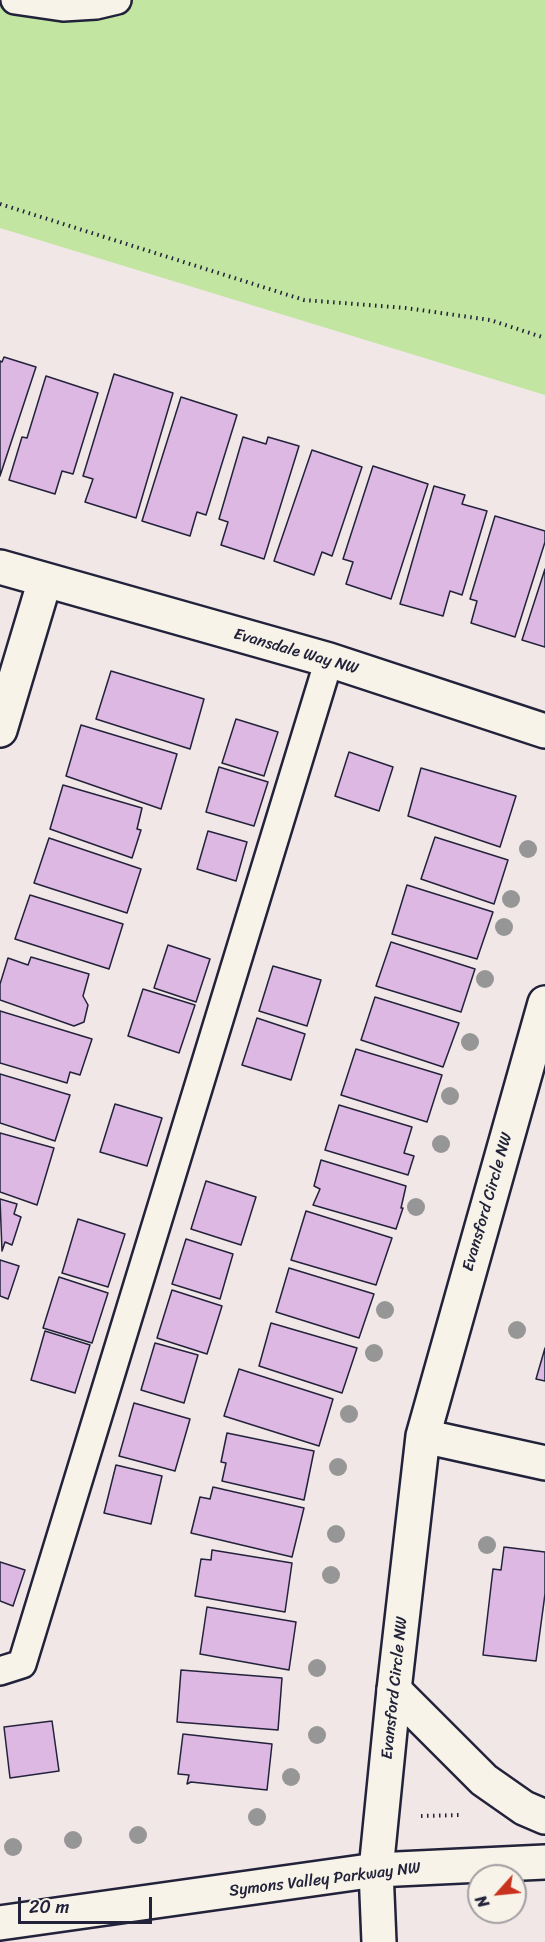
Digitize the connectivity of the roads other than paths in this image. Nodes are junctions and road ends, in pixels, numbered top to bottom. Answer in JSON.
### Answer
{"nodes":[{"id":1,"x":15,"y":0,"type":"edge"},
{"id":2,"x":117,"y":0,"type":"edge"},
{"id":3,"x":0,"y":567,"type":"edge"},
{"id":4,"x":45,"y":580,"type":"junction"},
{"id":5,"x":329,"y":660,"type":"junction"},
{"id":6,"x":0,"y":730,"type":"edge"},
{"id":7,"x":545,"y":731,"type":"edge"},
{"id":8,"x":545,"y":1003,"type":"edge"},
{"id":9,"x":423,"y":1436,"type":"junction"},
{"id":10,"x":545,"y":1463,"type":"edge"},
{"id":11,"x":0,"y":1671,"type":"edge"},
{"id":12,"x":394,"y":1690,"type":"junction"},
{"id":13,"x":545,"y":1817,"type":"edge"},
{"id":14,"x":545,"y":1862,"type":"edge"},
{"id":15,"x":376,"y":1870,"type":"junction"},
{"id":16,"x":0,"y":1923,"type":"edge"},
{"id":17,"x":379,"y":1942,"type":"edge"}],
"edges":[{"from":1,"to":2,"type":"lane"},
{"from":3,"to":4,"type":"street","name":"Evansdale Way NW"},
{"from":4,"to":5,"type":"street","name":"Evansdale Way NW"},
{"from":4,"to":6,"type":"street"},
{"from":5,"to":7,"type":"street","name":"Evansdale Way NW"},
{"from":5,"to":11,"type":"lane"},
{"from":8,"to":9,"type":"street","name":"Evansford Circle NW"},
{"from":9,"to":10,"type":"street"},
{"from":9,"to":12,"type":"street","name":"Evansford Circle NW"},
{"from":12,"to":13,"type":"street"},
{"from":12,"to":15,"type":"street","name":"Evansford Circle NW"},
{"from":14,"to":15,"type":"street","name":"Symons Valley Parkway NW"},
{"from":15,"to":16,"type":"street","name":"Symons Valley Parkway NW"},
{"from":15,"to":17,"type":"street","name":"Evansford Circle NW"}]}
